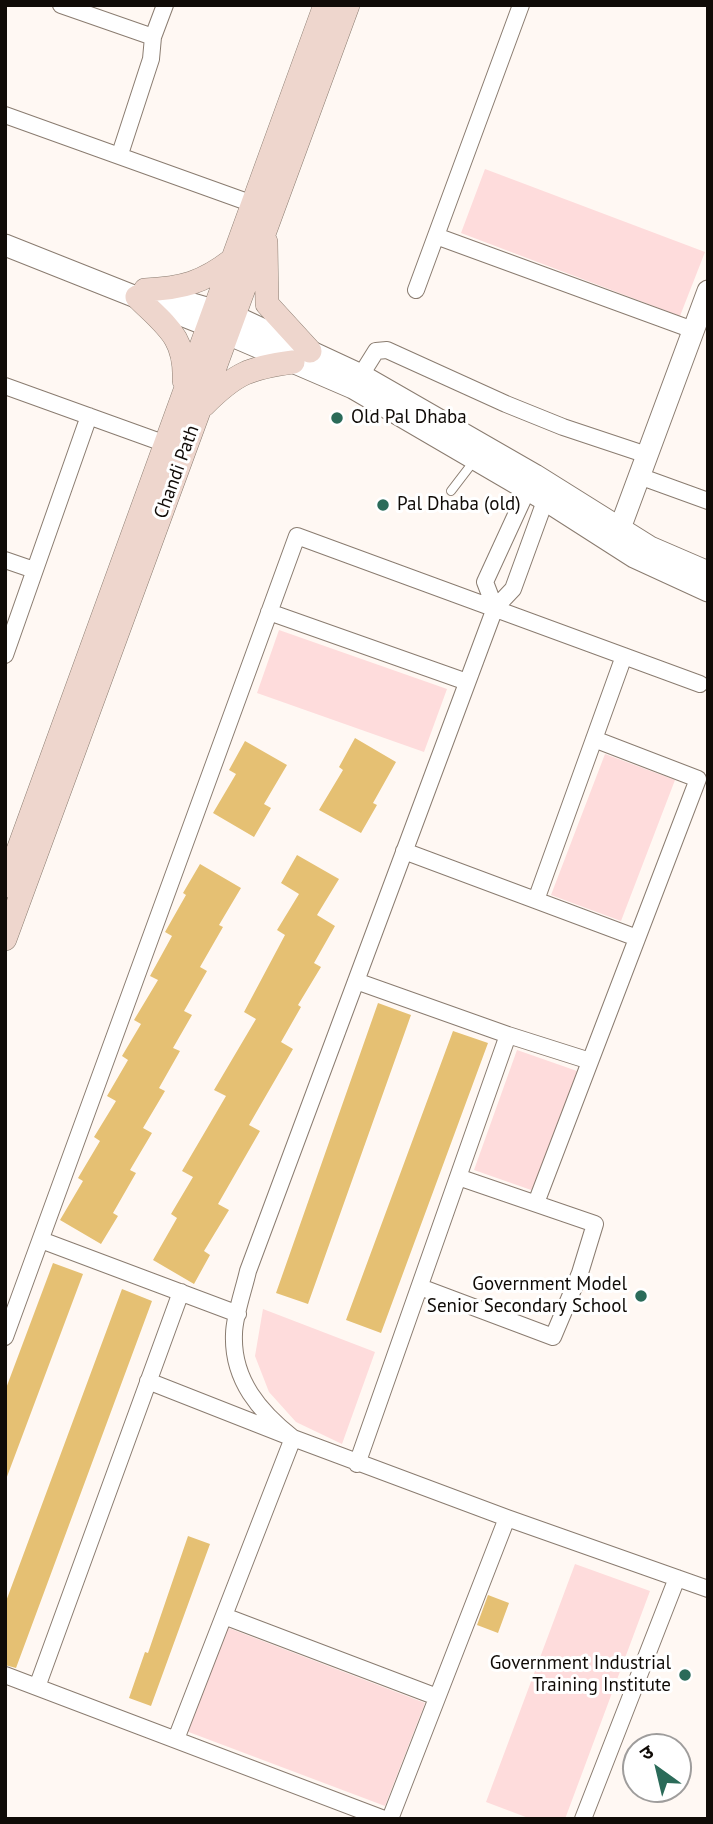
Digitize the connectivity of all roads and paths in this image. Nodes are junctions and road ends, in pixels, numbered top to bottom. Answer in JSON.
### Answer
{"nodes":[{"id":1,"x":61,"y":5,"type":"edge"},
{"id":2,"x":165,"y":5,"type":"edge"},
{"id":3,"x":325,"y":5,"type":"edge"},
{"id":4,"x":348,"y":5,"type":"edge"},
{"id":5,"x":521,"y":5,"type":"edge"},
{"id":6,"x":153,"y":37,"type":"junction"},
{"id":7,"x":5,"y":114,"type":"edge"},
{"id":8,"x":120,"y":154,"type":"junction"},
{"id":9,"x":253,"y":204,"type":"junction"},
{"id":10,"x":266,"y":229,"type":"junction"},
{"id":11,"x":436,"y":236,"type":"junction"},
{"id":12,"x":5,"y":245,"type":"edge"},
{"id":13,"x":232,"y":260,"type":"junction"},
{"id":14,"x":416,"y":290,"type":"dead end"},
{"id":15,"x":708,"y":291,"type":"edge"},
{"id":16,"x":141,"y":293,"type":"junction"},
{"id":17,"x":221,"y":321,"type":"junction"},
{"id":18,"x":693,"y":330,"type":"junction"},
{"id":19,"x":301,"y":357,"type":"junction"},
{"id":20,"x":357,"y":381,"type":"junction"},
{"id":21,"x":5,"y":386,"type":"edge"},
{"id":22,"x":192,"y":402,"type":"junction"},
{"id":23,"x":89,"y":416,"type":"junction"},
{"id":24,"x":166,"y":444,"type":"junction"},
{"id":25,"x":479,"y":453,"type":"junction"},
{"id":26,"x":647,"y":455,"type":"junction"},
{"id":27,"x":639,"y":476,"type":"junction"},
{"id":28,"x":539,"y":488,"type":"junction"},
{"id":29,"x":451,"y":491,"type":"dead end"},
{"id":30,"x":708,"y":501,"type":"edge"},
{"id":31,"x":617,"y":536,"type":"junction"},
{"id":32,"x":5,"y":560,"type":"edge"},
{"id":33,"x":34,"y":570,"type":"junction"},
{"id":34,"x":708,"y":572,"type":"edge"},
{"id":35,"x":708,"y":592,"type":"edge"},
{"id":36,"x":495,"y":608,"type":"junction"},
{"id":37,"x":269,"y":612,"type":"junction"},
{"id":38,"x":5,"y":654,"type":"edge"},
{"id":39,"x":624,"y":656,"type":"junction"},
{"id":40,"x":467,"y":682,"type":"junction"},
{"id":41,"x":700,"y":684,"type":"dead end"},
{"id":42,"x":594,"y":739,"type":"junction"},
{"id":43,"x":404,"y":851,"type":"junction"},
{"id":44,"x":5,"y":886,"type":"edge"},
{"id":45,"x":536,"y":900,"type":"junction"},
{"id":46,"x":637,"y":938,"type":"junction"},
{"id":47,"x":5,"y":939,"type":"edge"},
{"id":48,"x":356,"y":981,"type":"junction"},
{"id":49,"x":509,"y":1035,"type":"junction"},
{"id":50,"x":590,"y":1061,"type":"junction"},
{"id":51,"x":458,"y":1177,"type":"junction"},
{"id":52,"x":536,"y":1203,"type":"junction"},
{"id":53,"x":41,"y":1240,"type":"junction"},
{"id":54,"x":420,"y":1287,"type":"junction"},
{"id":55,"x":181,"y":1292,"type":"junction"},
{"id":56,"x":238,"y":1314,"type":"junction"},
{"id":57,"x":5,"y":1337,"type":"edge"},
{"id":58,"x":148,"y":1381,"type":"junction"},
{"id":59,"x":293,"y":1438,"type":"junction"},
{"id":60,"x":357,"y":1464,"type":"junction"},
{"id":61,"x":507,"y":1518,"type":"junction"},
{"id":62,"x":677,"y":1578,"type":"junction"},
{"id":63,"x":708,"y":1589,"type":"edge"},
{"id":64,"x":224,"y":1616,"type":"junction"},
{"id":65,"x":5,"y":1675,"type":"edge"},
{"id":66,"x":37,"y":1687,"type":"junction"},
{"id":67,"x":437,"y":1697,"type":"junction"},
{"id":68,"x":176,"y":1739,"type":"junction"},
{"id":69,"x":384,"y":1819,"type":"edge"},
{"id":70,"x":390,"y":1819,"type":"edge"},
{"id":71,"x":583,"y":1819,"type":"edge"}],
"edges":[{"from":1,"to":6,"type":"street"},
{"from":2,"to":6,"type":"street"},
{"from":3,"to":9,"type":"main road","name":"Chandi Path"},
{"from":4,"to":10,"type":"main road","name":"Chandi Path"},
{"from":5,"to":11,"type":"street"},
{"from":6,"to":8,"type":"street"},
{"from":7,"to":8,"type":"street"},
{"from":8,"to":9,"type":"street"},
{"from":9,"to":13,"type":"main road","name":"Chandi Path"},
{"from":10,"to":17,"type":"main road","name":"Chandi Path"},
{"from":10,"to":19,"type":"main road"},
{"from":11,"to":14,"type":"street"},
{"from":11,"to":18,"type":"street"},
{"from":12,"to":16,"type":"street"},
{"from":13,"to":16,"type":"main road"},
{"from":13,"to":17,"type":"main road","name":"Chandi Path"},
{"from":15,"to":18,"type":"street"},
{"from":16,"to":17,"type":"street"},
{"from":16,"to":22,"type":"main road"},
{"from":17,"to":19,"type":"street"},
{"from":17,"to":22,"type":"main road","name":"Chandi Path"},
{"from":18,"to":26,"type":"street"},
{"from":19,"to":20,"type":"street"},
{"from":19,"to":22,"type":"main road"},
{"from":20,"to":25,"type":"street"},
{"from":20,"to":26,"type":"street"},
{"from":21,"to":23,"type":"street"},
{"from":22,"to":24,"type":"main road","name":"Chandi Path"},
{"from":22,"to":47,"type":"main road","name":"Chandi Path"},
{"from":23,"to":24,"type":"street"},
{"from":23,"to":33,"type":"street"},
{"from":24,"to":44,"type":"main road","name":"Chandi Path"},
{"from":25,"to":28,"type":"street"},
{"from":25,"to":29,"type":"lane"},
{"from":26,"to":27,"type":"street"},
{"from":27,"to":30,"type":"street"},
{"from":27,"to":31,"type":"street"},
{"from":28,"to":31,"type":"street"},
{"from":28,"to":36,"type":"street"},
{"from":28,"to":36,"type":"street"},
{"from":31,"to":34,"type":"street"},
{"from":31,"to":35,"type":"street"},
{"from":32,"to":33,"type":"street"},
{"from":33,"to":38,"type":"street"},
{"from":36,"to":37,"type":"street"},
{"from":36,"to":39,"type":"street"},
{"from":36,"to":40,"type":"street"},
{"from":37,"to":40,"type":"street"},
{"from":37,"to":53,"type":"street"},
{"from":39,"to":41,"type":"street"},
{"from":39,"to":42,"type":"street"},
{"from":40,"to":43,"type":"street"},
{"from":42,"to":45,"type":"street"},
{"from":42,"to":46,"type":"street"},
{"from":43,"to":45,"type":"street"},
{"from":43,"to":48,"type":"street"},
{"from":45,"to":46,"type":"street"},
{"from":46,"to":50,"type":"street"},
{"from":48,"to":49,"type":"street"},
{"from":48,"to":56,"type":"street"},
{"from":49,"to":50,"type":"street"},
{"from":49,"to":51,"type":"street"},
{"from":50,"to":52,"type":"street"},
{"from":51,"to":52,"type":"street"},
{"from":51,"to":54,"type":"street"},
{"from":52,"to":54,"type":"street"},
{"from":53,"to":55,"type":"street"},
{"from":53,"to":57,"type":"street"},
{"from":54,"to":60,"type":"street"},
{"from":55,"to":56,"type":"street"},
{"from":55,"to":58,"type":"street"},
{"from":56,"to":59,"type":"street"},
{"from":58,"to":59,"type":"street"},
{"from":58,"to":66,"type":"street"},
{"from":59,"to":60,"type":"street"},
{"from":59,"to":64,"type":"street"},
{"from":60,"to":61,"type":"street"},
{"from":61,"to":62,"type":"street"},
{"from":61,"to":67,"type":"street"},
{"from":62,"to":63,"type":"street"},
{"from":62,"to":71,"type":"street"},
{"from":64,"to":67,"type":"street"},
{"from":64,"to":68,"type":"street"},
{"from":65,"to":66,"type":"street"},
{"from":66,"to":68,"type":"street"},
{"from":67,"to":70,"type":"street"},
{"from":68,"to":69,"type":"street"}]}
